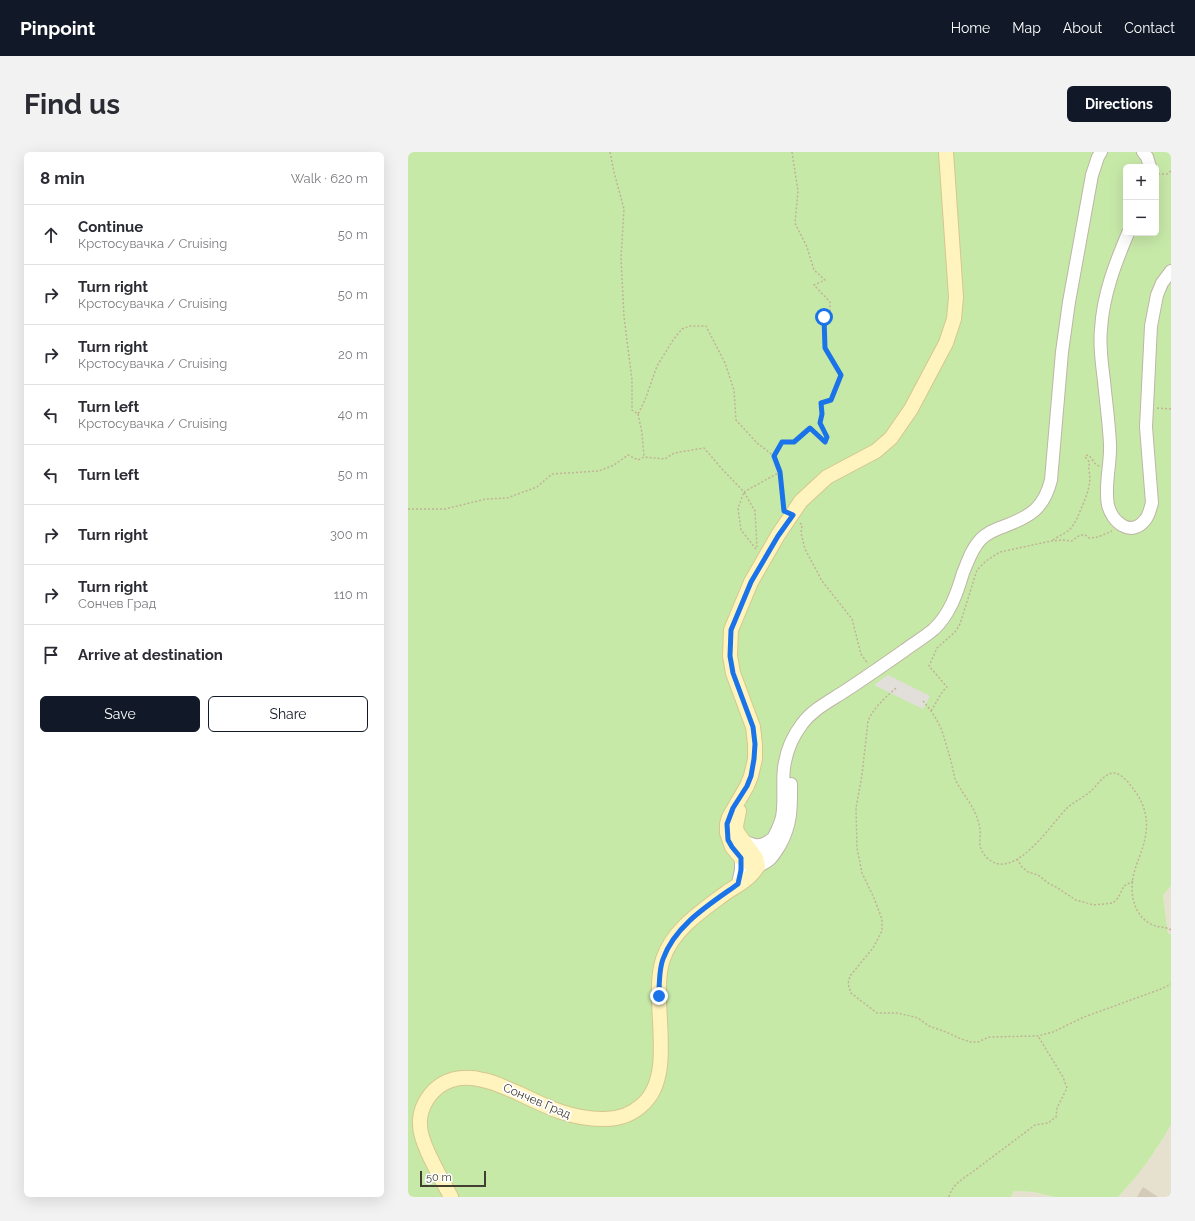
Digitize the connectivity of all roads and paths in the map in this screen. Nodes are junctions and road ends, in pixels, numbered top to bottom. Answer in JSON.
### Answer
{"nodes":[{"id":1,"x":610,"y":152,"type":"edge"},
{"id":2,"x":792,"y":152,"type":"edge"},
{"id":3,"x":946,"y":152,"type":"edge"},
{"id":4,"x":1101,"y":152,"type":"edge"},
{"id":5,"x":1143,"y":152,"type":"edge"},
{"id":6,"x":1149,"y":164,"type":"edge"},
{"id":7,"x":1171,"y":171,"type":"edge"},
{"id":8,"x":1159,"y":174,"type":"edge"},
{"id":9,"x":1127,"y":236,"type":"edge"},
{"id":10,"x":1171,"y":271,"type":"edge"},
{"id":11,"x":1146,"y":408,"type":"junction"},
{"id":12,"x":1171,"y":409,"type":"edge"},
{"id":13,"x":638,"y":414,"type":"junction"},
{"id":14,"x":774,"y":456,"type":"junction"},
{"id":15,"x":644,"y":457,"type":"junction"},
{"id":16,"x":1095,"y":464,"type":"dead end"},
{"id":17,"x":780,"y":472,"type":"junction"},
{"id":18,"x":744,"y":492,"type":"junction"},
{"id":19,"x":408,"y":509,"type":"edge"},
{"id":20,"x":793,"y":515,"type":"junction"},
{"id":21,"x":1123,"y":526,"type":"junction"},
{"id":22,"x":1051,"y":541,"type":"junction"},
{"id":23,"x":730,"y":656,"type":"junction"},
{"id":24,"x":872,"y":674,"type":"junction"},
{"id":25,"x":896,"y":688,"type":"dead end"},
{"id":26,"x":843,"y":693,"type":"junction"},
{"id":27,"x":923,"y":701,"type":"dead end"},
{"id":28,"x":931,"y":711,"type":"junction"},
{"id":29,"x":742,"y":840,"type":"junction"},
{"id":30,"x":772,"y":840,"type":"junction"},
{"id":31,"x":741,"y":858,"type":"junction"},
{"id":32,"x":1017,"y":859,"type":"junction"},
{"id":33,"x":758,"y":866,"type":"junction"},
{"id":34,"x":1132,"y":881,"type":"junction"},
{"id":35,"x":738,"y":884,"type":"junction"},
{"id":36,"x":1171,"y":930,"type":"edge"},
{"id":37,"x":1171,"y":984,"type":"edge"},
{"id":38,"x":1038,"y":1036,"type":"junction"},
{"id":39,"x":451,"y":1197,"type":"edge"},
{"id":40,"x":949,"y":1197,"type":"edge"}],
"edges":[{"from":1,"to":13,"type":"path"},
{"from":2,"to":14,"type":"path"},
{"from":3,"to":20,"type":"main road"},
{"from":4,"to":24,"type":"street"},
{"from":5,"to":6,"type":"street"},
{"from":7,"to":8,"type":"path"},
{"from":9,"to":21,"type":"street"},
{"from":10,"to":11,"type":"street"},
{"from":11,"to":12,"type":"path"},
{"from":11,"to":21,"type":"street"},
{"from":13,"to":14,"type":"path"},
{"from":13,"to":15,"type":"path"},
{"from":14,"to":17,"type":"path"},
{"from":15,"to":18,"type":"path"},
{"from":15,"to":19,"type":"path"},
{"from":16,"to":22,"type":"path"},
{"from":17,"to":18,"type":"path"},
{"from":17,"to":20,"type":"path"},
{"from":18,"to":18,"type":"path"},
{"from":20,"to":23,"type":"main road"},
{"from":20,"to":24,"type":"path"},
{"from":21,"to":22,"type":"path"},
{"from":22,"to":28,"type":"path"},
{"from":23,"to":29,"type":"main road"},
{"from":23,"to":31,"type":"main road"},
{"from":24,"to":26,"type":"street"},
{"from":25,"to":38,"type":"path"},
{"from":26,"to":30,"type":"street"},
{"from":26,"to":33,"type":"street"},
{"from":27,"to":28,"type":"path"},
{"from":28,"to":32,"type":"path"},
{"from":29,"to":30,"type":"street"},
{"from":29,"to":33,"type":"main road"},
{"from":30,"to":33,"type":"street"},
{"from":31,"to":33,"type":"main road"},
{"from":31,"to":35,"type":"street"},
{"from":32,"to":34,"type":"path"},
{"from":32,"to":34,"type":"path"},
{"from":33,"to":35,"type":"main road","name":"Сончев Град"},
{"from":34,"to":36,"type":"path"},
{"from":35,"to":39,"type":"main road","name":"Сончев Град"},
{"from":37,"to":38,"type":"path"},
{"from":38,"to":40,"type":"path"}]}
